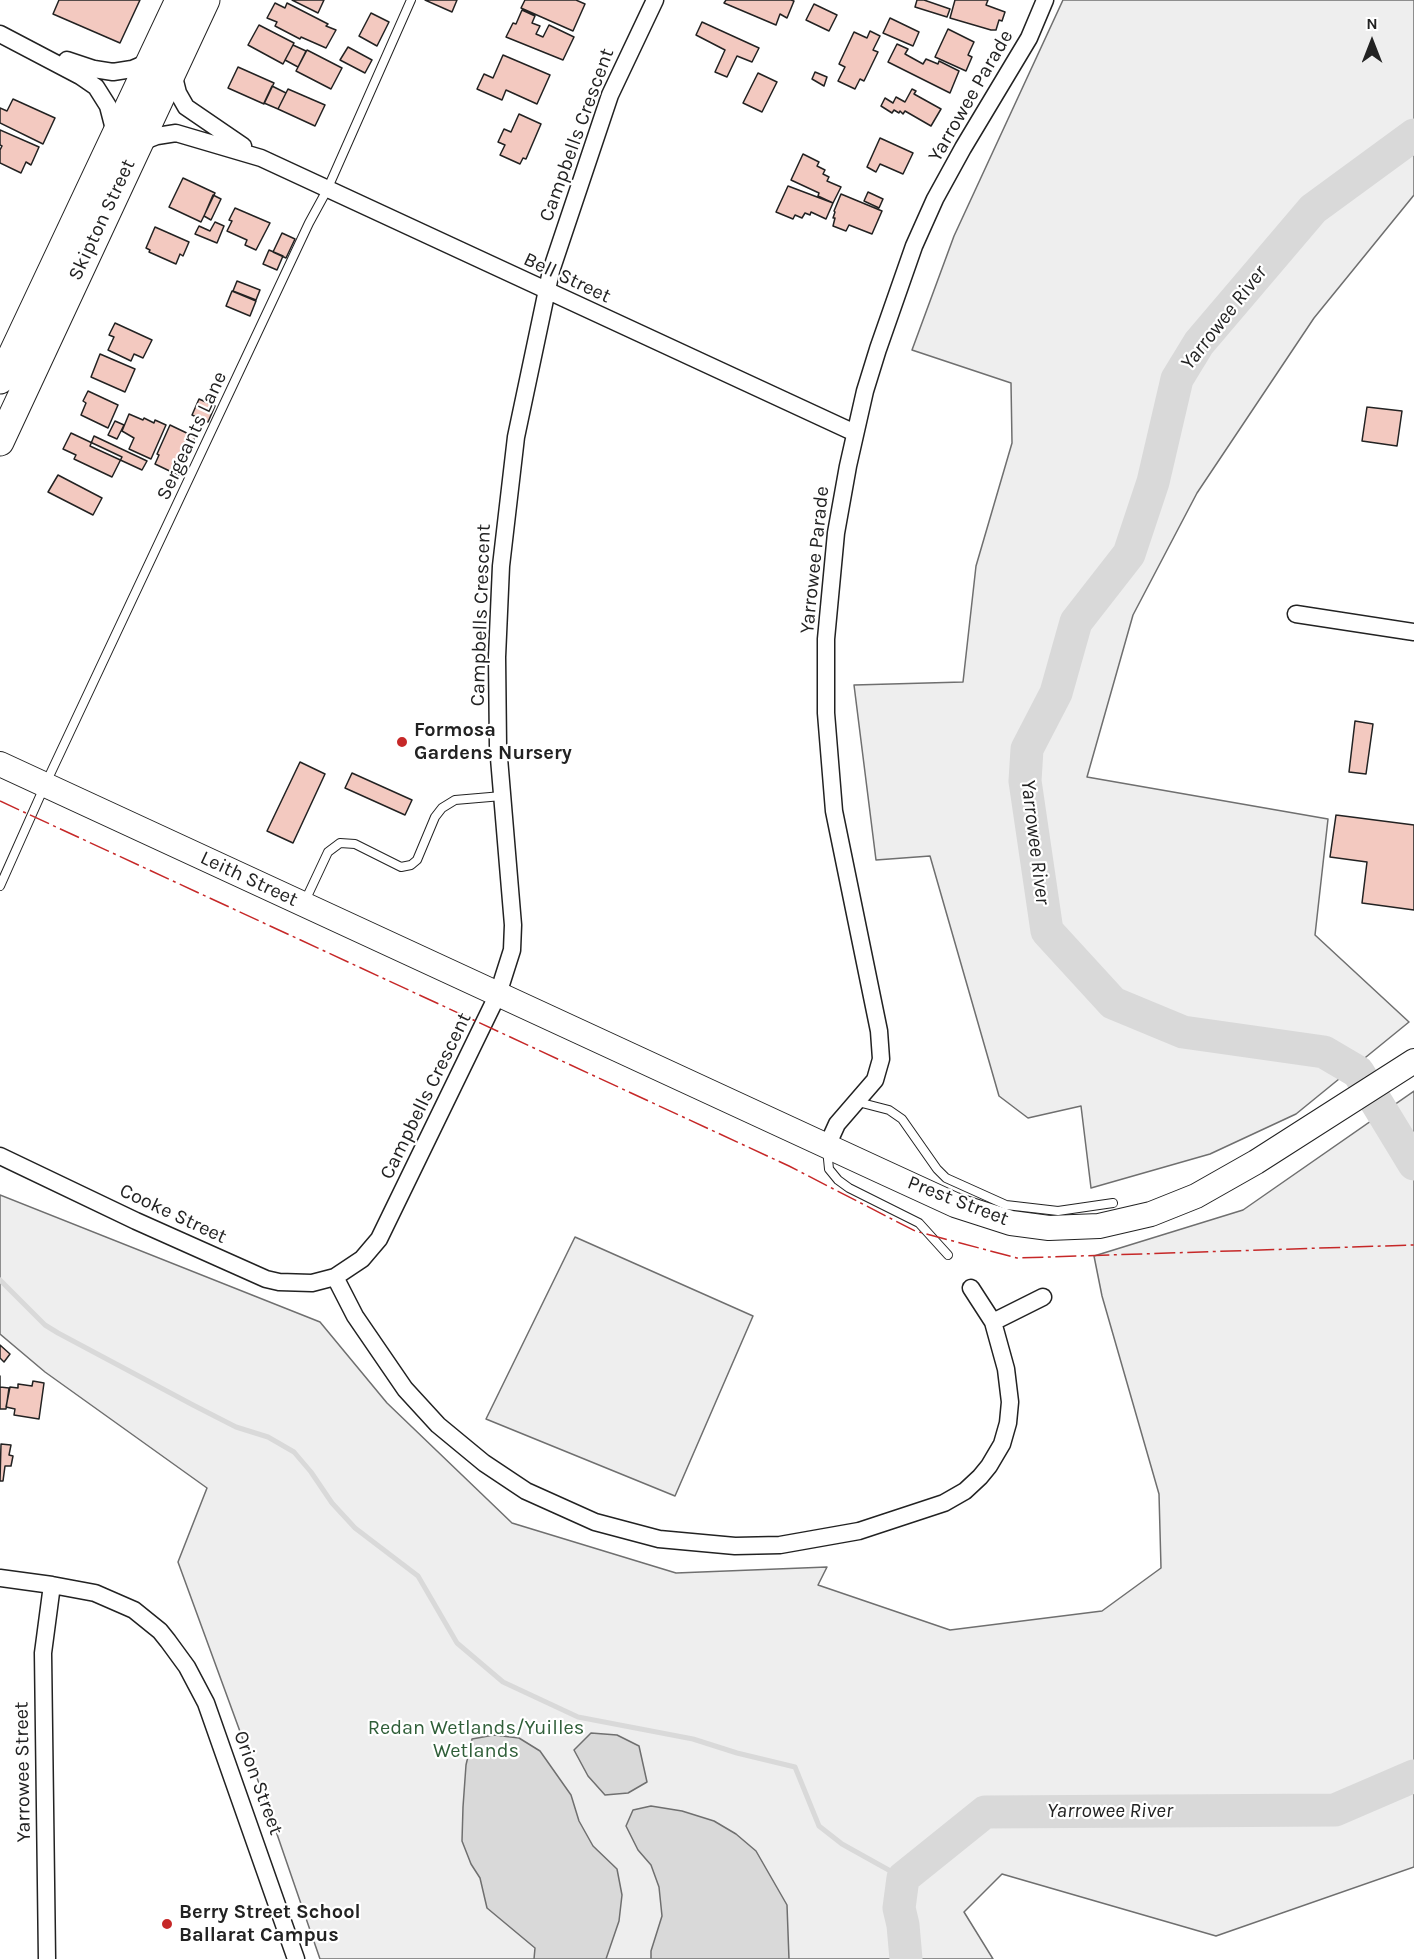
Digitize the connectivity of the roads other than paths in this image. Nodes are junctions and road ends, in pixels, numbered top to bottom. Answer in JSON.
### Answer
{"nodes":[{"id":1,"x":179,"y":0,"type":"edge"},
{"id":2,"x":206,"y":0,"type":"edge"},
{"id":3,"x":411,"y":0,"type":"edge"},
{"id":4,"x":655,"y":0,"type":"edge"},
{"id":5,"x":1045,"y":0,"type":"edge"},
{"id":6,"x":0,"y":34,"type":"edge"},
{"id":7,"x":21,"y":44,"type":"junction"},
{"id":8,"x":162,"y":65,"type":"junction"},
{"id":9,"x":127,"y":140,"type":"junction"},
{"id":10,"x":261,"y":158,"type":"junction"},
{"id":11,"x":327,"y":189,"type":"junction"},
{"id":12,"x":546,"y":292,"type":"junction"},
{"id":13,"x":0,"y":380,"type":"edge"},
{"id":14,"x":855,"y":433,"type":"junction"},
{"id":15,"x":0,"y":442,"type":"edge"},
{"id":16,"x":1296,"y":614,"type":"dead end"},
{"id":17,"x":1414,"y":632,"type":"edge"},
{"id":18,"x":0,"y":764,"type":"edge"},
{"id":19,"x":45,"y":785,"type":"junction"},
{"id":20,"x":502,"y":796,"type":"junction"},
{"id":21,"x":0,"y":886,"type":"edge"},
{"id":22,"x":304,"y":904,"type":"junction"},
{"id":23,"x":498,"y":994,"type":"junction"},
{"id":24,"x":1414,"y":1061,"type":"edge"},
{"id":25,"x":858,"y":1102,"type":"junction"},
{"id":26,"x":827,"y":1146,"type":"junction"},
{"id":27,"x":0,"y":1156,"type":"edge"},
{"id":28,"x":1113,"y":1203,"type":"dead end"},
{"id":29,"x":948,"y":1255,"type":"dead end"},
{"id":30,"x":335,"y":1277,"type":"junction"},
{"id":31,"x":971,"y":1288,"type":"dead end"},
{"id":32,"x":1043,"y":1297,"type":"dead end"},
{"id":33,"x":993,"y":1322,"type":"junction"},
{"id":34,"x":0,"y":1578,"type":"edge"},
{"id":35,"x":52,"y":1584,"type":"junction"},
{"id":36,"x":47,"y":1959,"type":"edge"},
{"id":37,"x":296,"y":1959,"type":"edge"}],
"edges":[{"from":1,"to":8,"type":"highway","name":"Skipton Street"},
{"from":2,"to":8,"type":"highway","name":"Skipton Street"},
{"from":3,"to":11,"type":"lane","name":"Sergeants Lane"},
{"from":4,"to":12,"type":"street","name":"Campbells Crescent"},
{"from":5,"to":14,"type":"street","name":"Yarrowee Parade"},
{"from":6,"to":7,"type":"street"},
{"from":7,"to":8,"type":"street"},
{"from":7,"to":9,"type":"street"},
{"from":8,"to":9,"type":"highway","name":"Skipton Street"},
{"from":8,"to":10,"type":"street","name":"Bell Street"},
{"from":9,"to":10,"type":"street","name":"Bell Street"},
{"from":9,"to":13,"type":"highway","name":"Skipton Street"},
{"from":9,"to":15,"type":"highway","name":"Skipton Street"},
{"from":10,"to":11,"type":"street","name":"Bell Street"},
{"from":11,"to":12,"type":"street","name":"Bell Street"},
{"from":11,"to":19,"type":"lane","name":"Sergeants Lane"},
{"from":12,"to":14,"type":"street","name":"Bell Street"},
{"from":12,"to":20,"type":"street","name":"Campbells Crescent"},
{"from":14,"to":25,"type":"street","name":"Yarrowee Parade"},
{"from":16,"to":17,"type":"street"},
{"from":18,"to":19,"type":"main road","name":"Leith Street"},
{"from":19,"to":21,"type":"lane","name":"Sergeants Lane"},
{"from":19,"to":22,"type":"main road","name":"Leith Street"},
{"from":20,"to":22,"type":"lane"},
{"from":20,"to":23,"type":"street","name":"Campbells Crescent"},
{"from":22,"to":23,"type":"main road","name":"Leith Street"},
{"from":23,"to":26,"type":"main road","name":"Prest Street"},
{"from":23,"to":30,"type":"street","name":"Campbells Crescent"},
{"from":24,"to":26,"type":"main road","name":"Prest Street"},
{"from":25,"to":26,"type":"street","name":"Yarrowee Parade"},
{"from":25,"to":28,"type":"lane"},
{"from":26,"to":29,"type":"lane"},
{"from":27,"to":30,"type":"street","name":"Cooke Street"},
{"from":30,"to":33,"type":"street"},
{"from":31,"to":33,"type":"street"},
{"from":32,"to":33,"type":"street"},
{"from":34,"to":35,"type":"street","name":"Orion Street"},
{"from":35,"to":36,"type":"street","name":"Yarrowee Street"},
{"from":35,"to":37,"type":"street","name":"Orion Street"}]}
